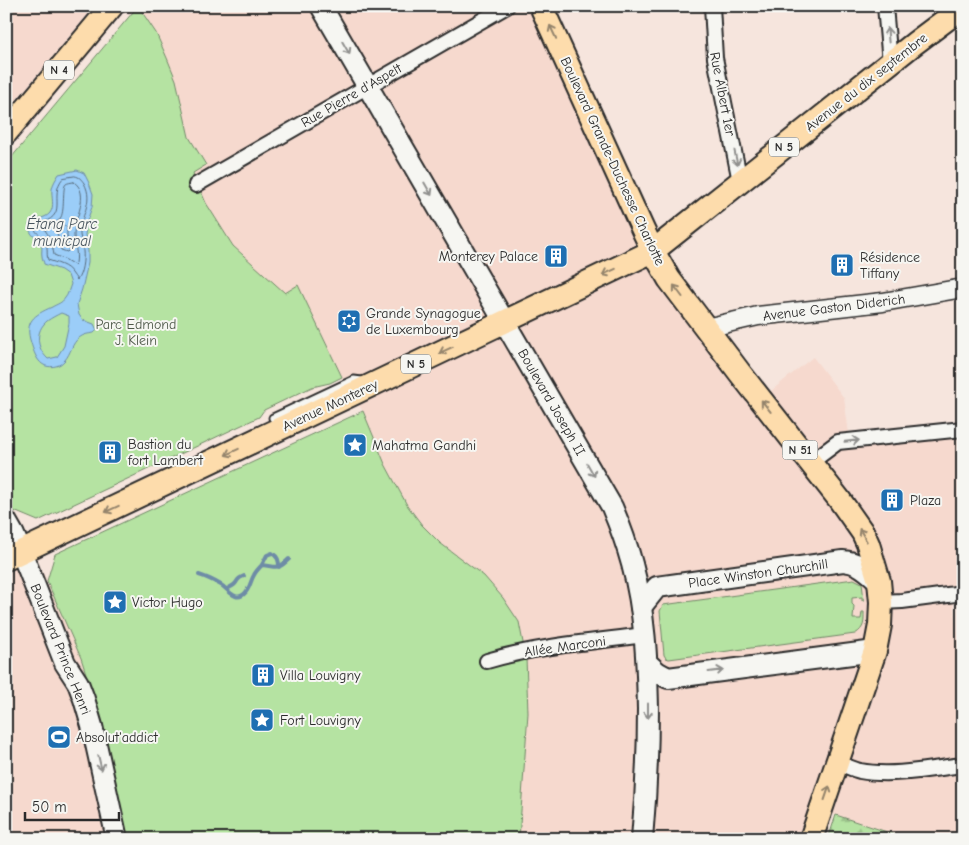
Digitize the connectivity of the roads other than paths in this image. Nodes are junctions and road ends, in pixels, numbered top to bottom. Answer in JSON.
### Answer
{"nodes":[{"id":1,"x":112,"y":6,"type":"edge"},
{"id":2,"x":321,"y":6,"type":"edge"},
{"id":3,"x":507,"y":6,"type":"edge"},
{"id":4,"x":541,"y":6,"type":"edge"},
{"id":5,"x":712,"y":6,"type":"edge"},
{"id":6,"x":885,"y":6,"type":"edge"},
{"id":7,"x":963,"y":7,"type":"edge"},
{"id":8,"x":890,"y":63,"type":"junction"},
{"id":9,"x":368,"y":86,"type":"junction"},
{"id":10,"x":6,"y":133,"type":"edge"},
{"id":11,"x":740,"y":181,"type":"junction"},
{"id":12,"x":196,"y":184,"type":"dead end"},
{"id":13,"x":653,"y":251,"type":"junction"},
{"id":14,"x":963,"y":288,"type":"edge"},
{"id":15,"x":505,"y":322,"type":"junction"},
{"id":16,"x":706,"y":328,"type":"junction"},
{"id":17,"x":380,"y":381,"type":"junction"},
{"id":18,"x":273,"y":418,"type":"dead end"},
{"id":19,"x":963,"y":429,"type":"edge"},
{"id":20,"x":810,"y":463,"type":"junction"},
{"id":21,"x":6,"y":522,"type":"edge"},
{"id":22,"x":14,"y":555,"type":"edge"},
{"id":23,"x":880,"y":592,"type":"junction"},
{"id":24,"x":963,"y":593,"type":"edge"},
{"id":25,"x":641,"y":607,"type":"junction"},
{"id":26,"x":645,"y":635,"type":"junction"},
{"id":27,"x":875,"y":651,"type":"junction"},
{"id":28,"x":487,"y":661,"type":"dead end"},
{"id":29,"x":648,"y":663,"type":"junction"},
{"id":30,"x":837,"y":763,"type":"junction"},
{"id":31,"x":963,"y":765,"type":"edge"},
{"id":32,"x":117,"y":839,"type":"edge"},
{"id":33,"x":642,"y":839,"type":"edge"},
{"id":34,"x":811,"y":839,"type":"edge"}],
"edges":[{"from":1,"to":10,"type":"main road","number":"N 4"},
{"from":2,"to":9,"type":"main road","name":"Boulevard Joseph II","one_way":true},
{"from":3,"to":9,"type":"street","name":"Rue Pierre d'Aspelt"},
{"from":13,"to":4,"type":"main road","name":"Boulevard Grande-Duchesse Charlotte","number":"N 51","one_way":true},
{"from":5,"to":11,"type":"street","name":"Rue Albert 1er","one_way":true},
{"from":8,"to":6,"type":"street","one_way":true},
{"from":7,"to":8,"type":"main road","name":"Avenue du dix septembre","number":"N 5"},
{"from":8,"to":11,"type":"main road","name":"Avenue du dix septembre","number":"N 5"},
{"from":9,"to":12,"type":"street","name":"Rue Pierre d'Aspelt"},
{"from":9,"to":15,"type":"main road","name":"Boulevard Joseph II","one_way":true},
{"from":11,"to":13,"type":"main road","name":"Avenue du dix septembre","number":"N 5"},
{"from":13,"to":15,"type":"main road","name":"Avenue Monterey","number":"N 5","one_way":true},
{"from":16,"to":13,"type":"main road","name":"Boulevard Grande-Duchesse Charlotte","number":"N 51","one_way":true},
{"from":14,"to":16,"type":"street","name":"Avenue Gaston Diderich"},
{"from":15,"to":17,"type":"main road","name":"Avenue Monterey","number":"N 5","one_way":true},
{"from":15,"to":25,"type":"main road","name":"Boulevard Joseph II","one_way":true},
{"from":20,"to":16,"type":"main road","name":"Boulevard Grande-Duchesse Charlotte","number":"N 51","one_way":true},
{"from":17,"to":18,"type":"lane"},
{"from":17,"to":22,"type":"main road","name":"Avenue Monterey","number":"N 5","one_way":true},
{"from":20,"to":19,"type":"street","one_way":true},
{"from":23,"to":20,"type":"main road","name":"Boulevard Grande-Duchesse Charlotte","number":"N 51","one_way":true},
{"from":21,"to":22,"type":"main road","name":"Boulevard Prince Henri"},
{"from":22,"to":32,"type":"main road","name":"Boulevard Prince Henri","one_way":true},
{"from":23,"to":24,"type":"street"},
{"from":23,"to":25,"type":"main road","name":"Place Winston Churchill"},
{"from":23,"to":27,"type":"main road","name":"Boulevard Grande-Duchesse Charlotte","number":"N 51"},
{"from":25,"to":26,"type":"main road","name":"Boulevard Joseph II"},
{"from":26,"to":28,"type":"street","name":"Allée Marconi"},
{"from":26,"to":29,"type":"main road","name":"Boulevard Joseph II"},
{"from":29,"to":27,"type":"main road","one_way":true},
{"from":27,"to":30,"type":"main road","name":"Boulevard Grande-Duchesse Charlotte","number":"N 51"},
{"from":29,"to":33,"type":"main road","name":"Boulevard Joseph II","one_way":true},
{"from":30,"to":31,"type":"street"},
{"from":34,"to":30,"type":"main road","name":"Boulevard Grande-Duchesse Charlotte","number":"N 51","one_way":true}]}
